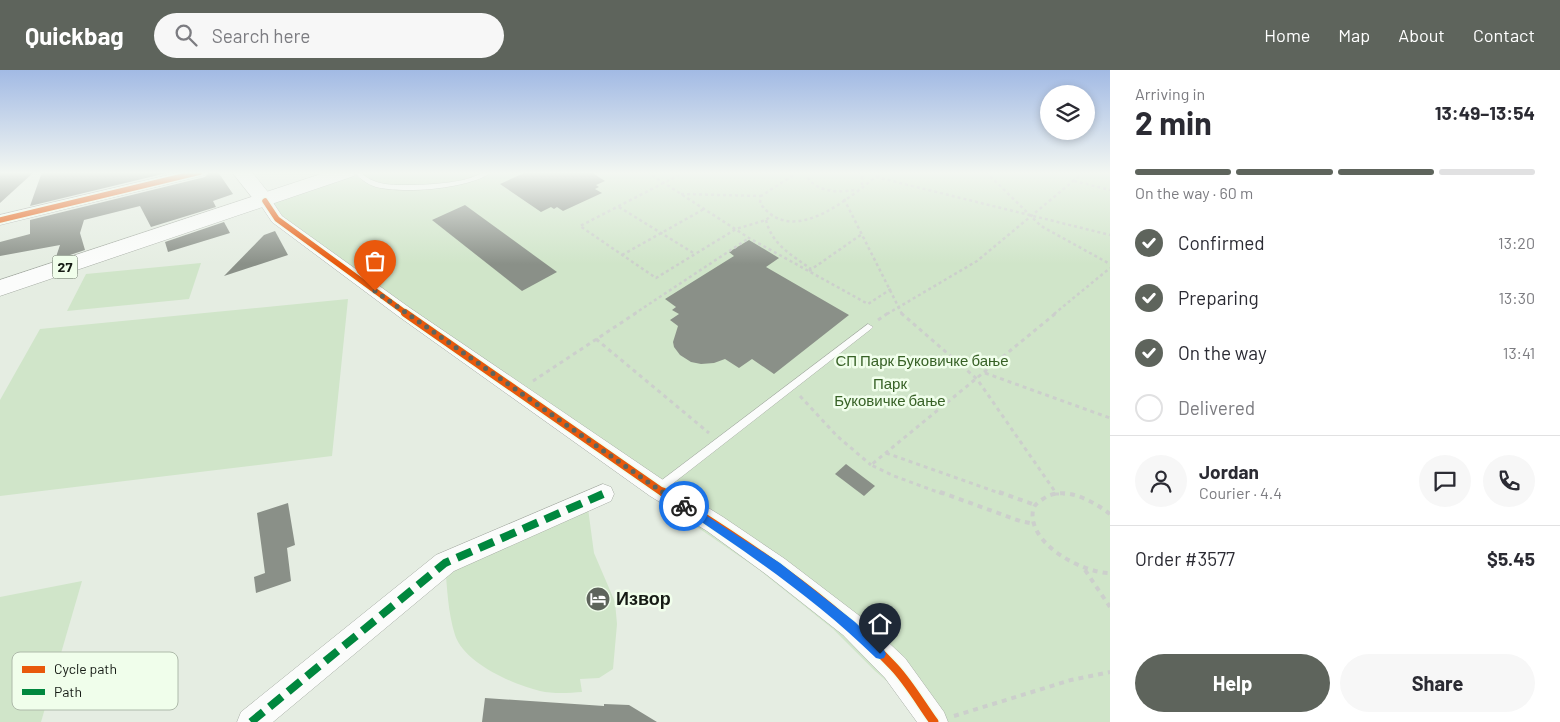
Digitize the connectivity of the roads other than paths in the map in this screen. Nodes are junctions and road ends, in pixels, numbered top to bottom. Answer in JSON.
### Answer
{"nodes":[{"id":1,"x":73,"y":202,"type":"edge"},
{"id":2,"x":261,"y":202,"type":"edge"},
{"id":3,"x":266,"y":202,"type":"edge"},
{"id":4,"x":0,"y":220,"type":"edge"},
{"id":5,"x":0,"y":288,"type":"edge"},
{"id":6,"x":868,"y":327,"type":"road end"},
{"id":7,"x":658,"y":489,"type":"junction"},
{"id":8,"x":603,"y":494,"type":"dead end"},
{"id":9,"x":252,"y":722,"type":"edge"},
{"id":10,"x":934,"y":722,"type":"edge"}],
"edges":[{"from":1,"to":4,"type":"street"},
{"from":2,"to":5,"type":"main road","number":"27"},
{"from":3,"to":7,"type":"street"},
{"from":6,"to":7,"type":"lane"},
{"from":7,"to":10,"type":"street"},
{"from":8,"to":9,"type":"street"}]}
